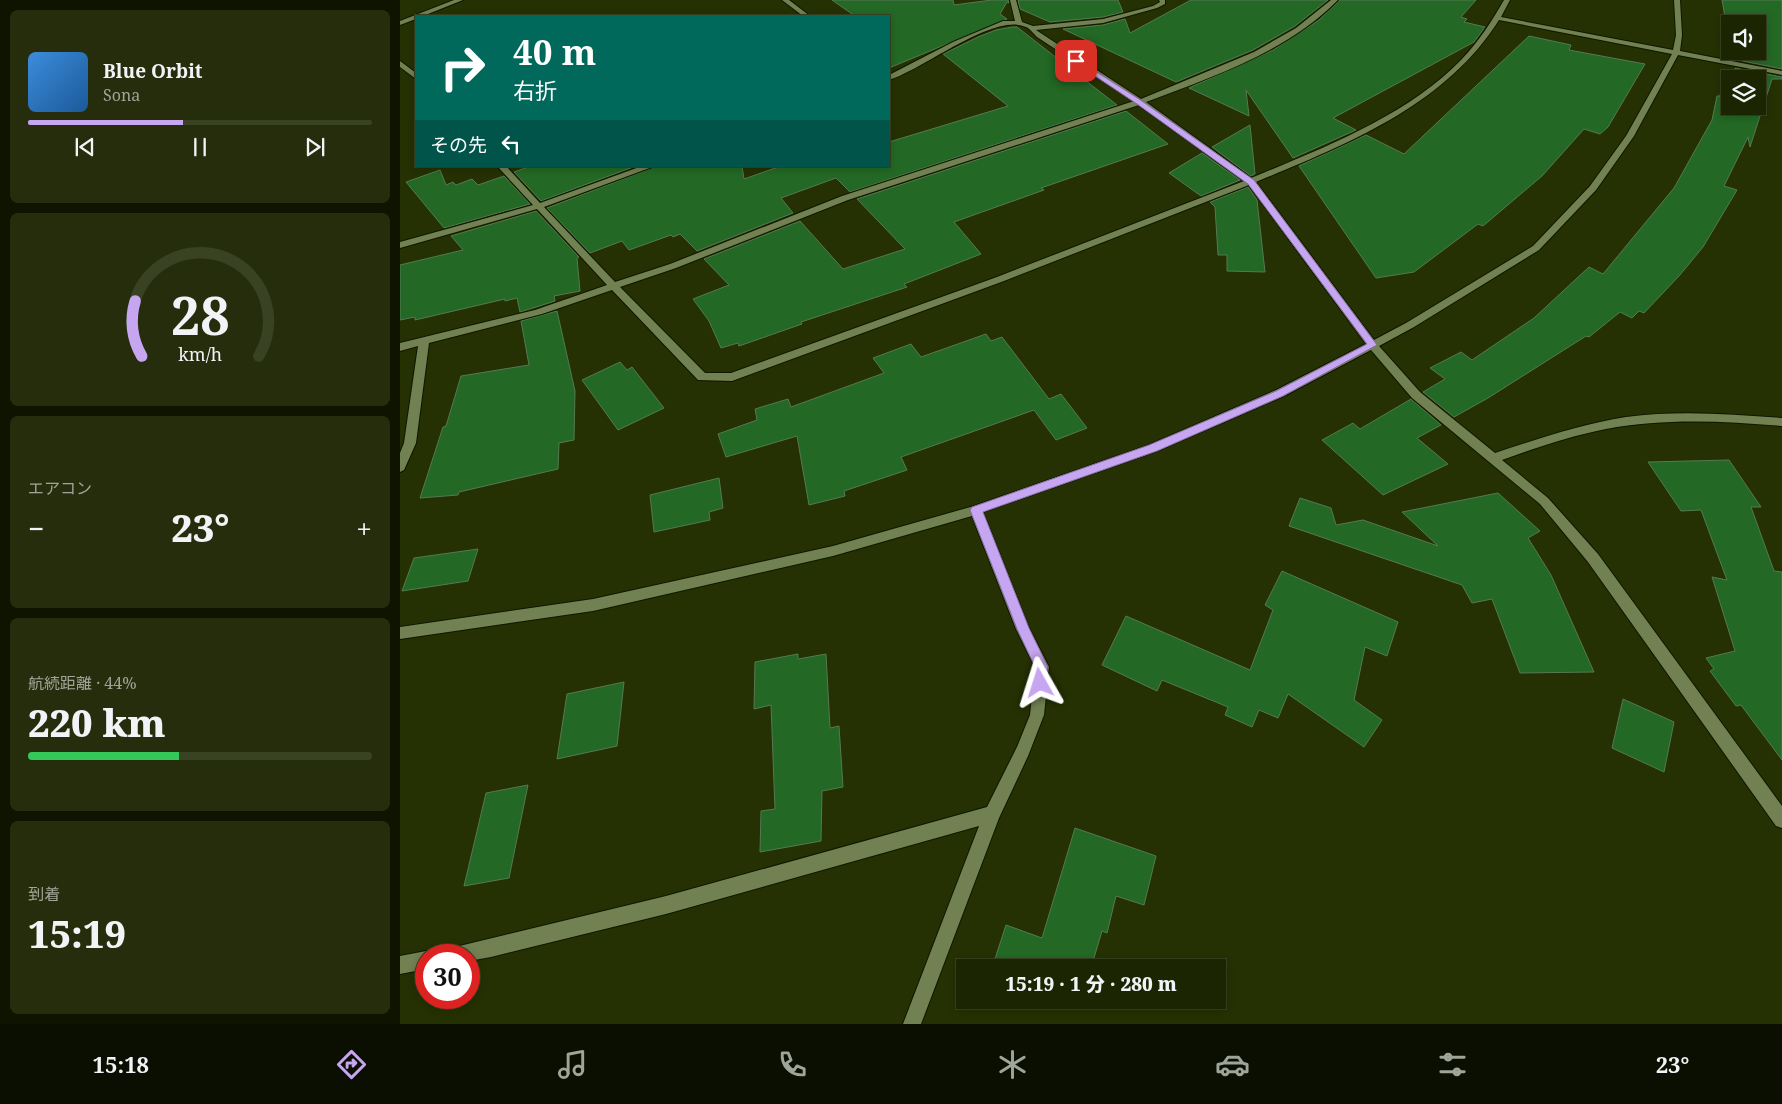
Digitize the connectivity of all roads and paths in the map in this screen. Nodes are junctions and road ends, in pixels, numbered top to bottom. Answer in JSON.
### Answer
{"nodes":[{"id":1,"x":785,"y":0,"type":"edge"},
{"id":2,"x":1014,"y":0,"type":"edge"},
{"id":3,"x":1162,"y":0,"type":"edge"},
{"id":4,"x":1335,"y":0,"type":"edge"},
{"id":5,"x":1507,"y":0,"type":"edge"},
{"id":6,"x":1677,"y":0,"type":"edge"},
{"id":7,"x":456,"y":1,"type":"edge"},
{"id":8,"x":422,"y":15,"type":"edge"},
{"id":9,"x":806,"y":15,"type":"edge"},
{"id":10,"x":415,"y":18,"type":"edge"},
{"id":11,"x":1498,"y":18,"type":"junction"},
{"id":12,"x":1019,"y":22,"type":"junction"},
{"id":13,"x":400,"y":23,"type":"edge"},
{"id":14,"x":1032,"y":28,"type":"junction"},
{"id":15,"x":1676,"y":52,"type":"junction"},
{"id":16,"x":400,"y":63,"type":"edge"},
{"id":17,"x":1782,"y":73,"type":"edge"},
{"id":18,"x":415,"y":76,"type":"edge"},
{"id":19,"x":890,"y":76,"type":"edge"},
{"id":20,"x":1140,"y":102,"type":"junction"},
{"id":21,"x":502,"y":167,"type":"edge"},
{"id":22,"x":648,"y":167,"type":"edge"},
{"id":23,"x":1251,"y":182,"type":"junction"},
{"id":24,"x":539,"y":206,"type":"junction"},
{"id":25,"x":400,"y":245,"type":"edge"},
{"id":26,"x":612,"y":286,"type":"junction"},
{"id":27,"x":424,"y":340,"type":"junction"},
{"id":28,"x":1372,"y":345,"type":"junction"},
{"id":29,"x":400,"y":347,"type":"edge"},
{"id":30,"x":1782,"y":422,"type":"edge"},
{"id":31,"x":1492,"y":459,"type":"junction"},
{"id":32,"x":400,"y":467,"type":"edge"},
{"id":33,"x":976,"y":510,"type":"junction"},
{"id":34,"x":400,"y":633,"type":"edge"},
{"id":35,"x":992,"y":814,"type":"junction"},
{"id":36,"x":1782,"y":820,"type":"edge"},
{"id":37,"x":480,"y":950,"type":"edge"},
{"id":38,"x":415,"y":962,"type":"edge"},
{"id":39,"x":400,"y":964,"type":"edge"},
{"id":40,"x":912,"y":1024,"type":"edge"}],
"edges":[{"from":1,"to":9,"type":"street"},
{"from":2,"to":12,"type":"street"},
{"from":3,"to":14,"type":"street"},
{"from":4,"to":20,"type":"street"},
{"from":5,"to":11,"type":"street"},
{"from":6,"to":15,"type":"street"},
{"from":7,"to":8,"type":"street"},
{"from":10,"to":13,"type":"street"},
{"from":11,"to":15,"type":"street"},
{"from":11,"to":23,"type":"street"},
{"from":12,"to":14,"type":"street"},
{"from":12,"to":19,"type":"street"},
{"from":14,"to":20,"type":"street"},
{"from":15,"to":17,"type":"street"},
{"from":15,"to":28,"type":"street"},
{"from":16,"to":18,"type":"street"},
{"from":20,"to":23,"type":"street"},
{"from":20,"to":26,"type":"street"},
{"from":21,"to":24,"type":"street"},
{"from":22,"to":24,"type":"street"},
{"from":23,"to":26,"type":"street"},
{"from":23,"to":28,"type":"street"},
{"from":24,"to":25,"type":"street"},
{"from":24,"to":26,"type":"street"},
{"from":26,"to":27,"type":"street"},
{"from":27,"to":29,"type":"street"},
{"from":27,"to":32,"type":"street"},
{"from":28,"to":31,"type":"street"},
{"from":28,"to":33,"type":"street"},
{"from":30,"to":31,"type":"street"},
{"from":31,"to":36,"type":"street"},
{"from":33,"to":34,"type":"street"},
{"from":33,"to":35,"type":"street"},
{"from":35,"to":37,"type":"street"},
{"from":35,"to":40,"type":"street"},
{"from":38,"to":39,"type":"street"}]}
